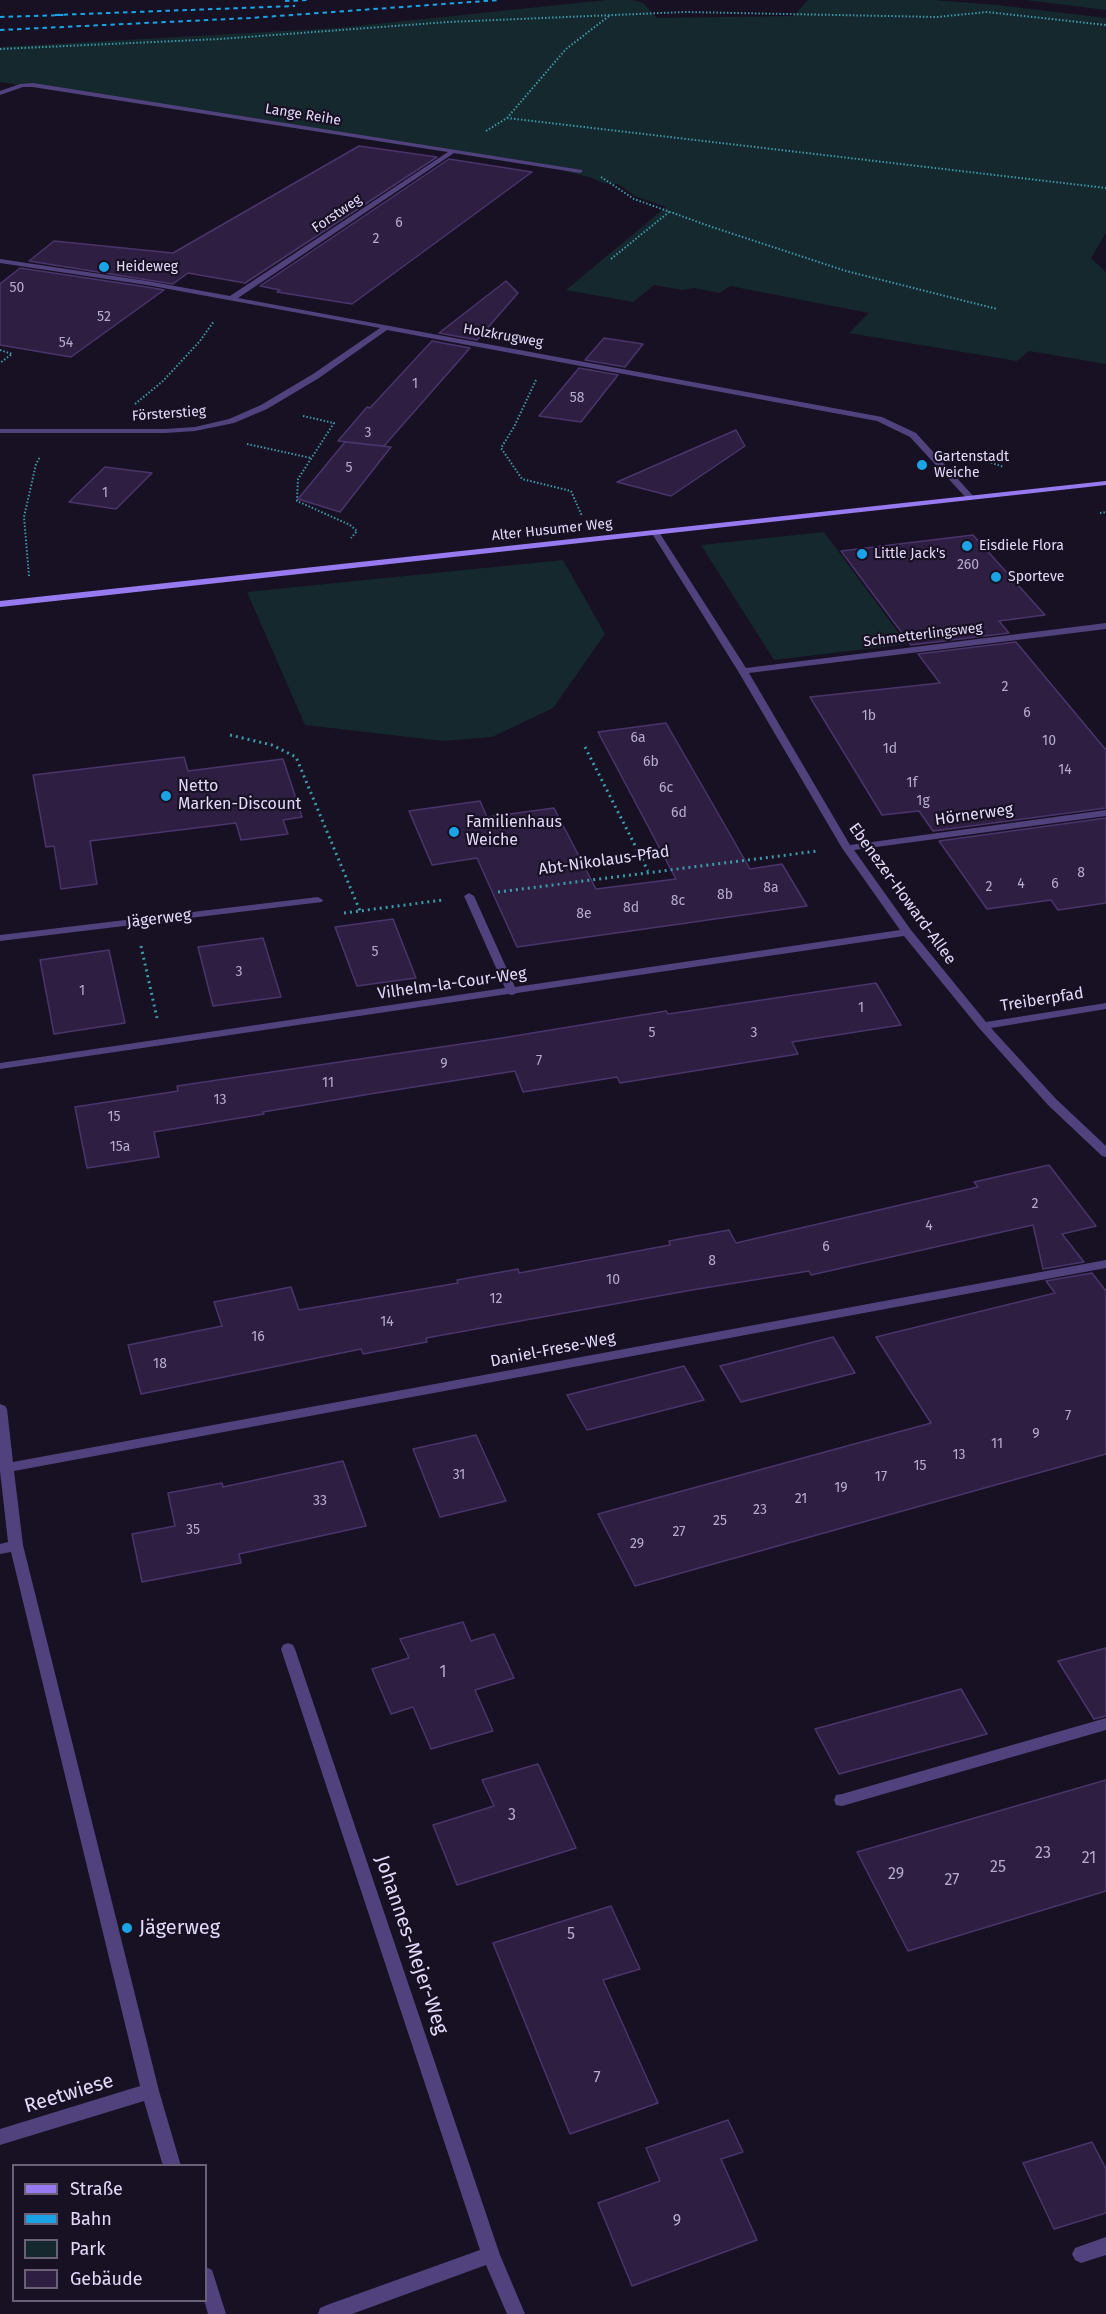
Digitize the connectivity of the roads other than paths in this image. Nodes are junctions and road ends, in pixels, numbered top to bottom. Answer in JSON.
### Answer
{"nodes":[{"id":1,"x":0,"y":93,"type":"edge"},
{"id":2,"x":455,"y":150,"type":"junction"},
{"id":3,"x":580,"y":171,"type":"road end"},
{"id":4,"x":0,"y":261,"type":"edge"},
{"id":5,"x":231,"y":299,"type":"junction"},
{"id":6,"x":385,"y":328,"type":"junction"},
{"id":7,"x":0,"y":431,"type":"edge"},
{"id":8,"x":1106,"y":483,"type":"edge"},
{"id":9,"x":971,"y":498,"type":"junction"},
{"id":10,"x":655,"y":532,"type":"junction"},
{"id":11,"x":0,"y":604,"type":"edge"},
{"id":12,"x":1106,"y":626,"type":"edge"},
{"id":13,"x":743,"y":671,"type":"junction"},
{"id":14,"x":1106,"y":813,"type":"edge"},
{"id":15,"x":847,"y":848,"type":"junction"},
{"id":16,"x":470,"y":896,"type":"road end"},
{"id":17,"x":318,"y":900,"type":"road end"},
{"id":18,"x":908,"y":932,"type":"junction"},
{"id":19,"x":0,"y":938,"type":"edge"},
{"id":20,"x":512,"y":992,"type":"junction"},
{"id":21,"x":1106,"y":1006,"type":"edge"},
{"id":22,"x":983,"y":1026,"type":"junction"},
{"id":23,"x":0,"y":1066,"type":"edge"},
{"id":24,"x":1106,"y":1153,"type":"edge"},
{"id":25,"x":1106,"y":1264,"type":"edge"},
{"id":26,"x":0,"y":1409,"type":"edge"},
{"id":27,"x":5,"y":1468,"type":"junction"},
{"id":28,"x":8,"y":1547,"type":"edge"},
{"id":29,"x":288,"y":1649,"type":"dead end"},
{"id":30,"x":1106,"y":1724,"type":"edge"},
{"id":31,"x":842,"y":1800,"type":"dead end"},
{"id":32,"x":150,"y":2091,"type":"junction"},
{"id":33,"x":0,"y":2137,"type":"edge"},
{"id":34,"x":171,"y":2164,"type":"edge"},
{"id":35,"x":1106,"y":2246,"type":"edge"},
{"id":36,"x":1081,"y":2254,"type":"dead end"},
{"id":37,"x":491,"y":2256,"type":"junction"},
{"id":38,"x":207,"y":2279,"type":"edge"},
{"id":39,"x":217,"y":2314,"type":"edge"},
{"id":40,"x":327,"y":2314,"type":"edge"},
{"id":41,"x":516,"y":2314,"type":"edge"}],
"edges":[{"from":1,"to":2,"type":"street","name":"Lange Reihe"},
{"from":2,"to":3,"type":"street","name":"Lange Reihe"},
{"from":2,"to":5,"type":"street","name":"Forstweg"},
{"from":4,"to":5,"type":"street","name":"Holzkrugweg"},
{"from":5,"to":6,"type":"street","name":"Holzkrugweg"},
{"from":6,"to":7,"type":"street","name":"Försterstieg"},
{"from":6,"to":9,"type":"street","name":"Holzkrugweg"},
{"from":8,"to":9,"type":"street","name":"Alter Husumer Weg"},
{"from":9,"to":10,"type":"street","name":"Alter Husumer Weg"},
{"from":10,"to":11,"type":"street","name":"Alter Husumer Weg"},
{"from":10,"to":13,"type":"street","name":"Ebenezer-Howard-Allee"},
{"from":12,"to":13,"type":"street","name":"Schmetterlingsweg"},
{"from":13,"to":15,"type":"street","name":"Ebenezer-Howard-Allee"},
{"from":14,"to":15,"type":"street","name":"Hörnerweg"},
{"from":15,"to":18,"type":"street","name":"Ebenezer-Howard-Allee"},
{"from":16,"to":20,"type":"street"},
{"from":17,"to":19,"type":"street","name":"Jägerweg"},
{"from":18,"to":20,"type":"street","name":"Vilhelm-la-Cour-Weg"},
{"from":18,"to":22,"type":"street","name":"Ebenezer-Howard-Allee"},
{"from":20,"to":23,"type":"street","name":"Vilhelm-la-Cour-Weg"},
{"from":21,"to":22,"type":"street","name":"Treiberpfad"},
{"from":22,"to":24,"type":"street","name":"Ebenezer-Howard-Allee"},
{"from":25,"to":27,"type":"street","name":"Daniel-Frese-Weg"},
{"from":26,"to":27,"type":"street"},
{"from":27,"to":28,"type":"street"},
{"from":28,"to":32,"type":"street"},
{"from":29,"to":37,"type":"street","name":"Johannes-Mejer-Weg"},
{"from":30,"to":31,"type":"street"},
{"from":32,"to":33,"type":"street","name":"Reetwiese"},
{"from":32,"to":34,"type":"street"},
{"from":35,"to":36,"type":"street"},
{"from":37,"to":40,"type":"street"},
{"from":37,"to":41,"type":"street","name":"Johannes-Mejer-Weg"},
{"from":38,"to":39,"type":"street"}]}
